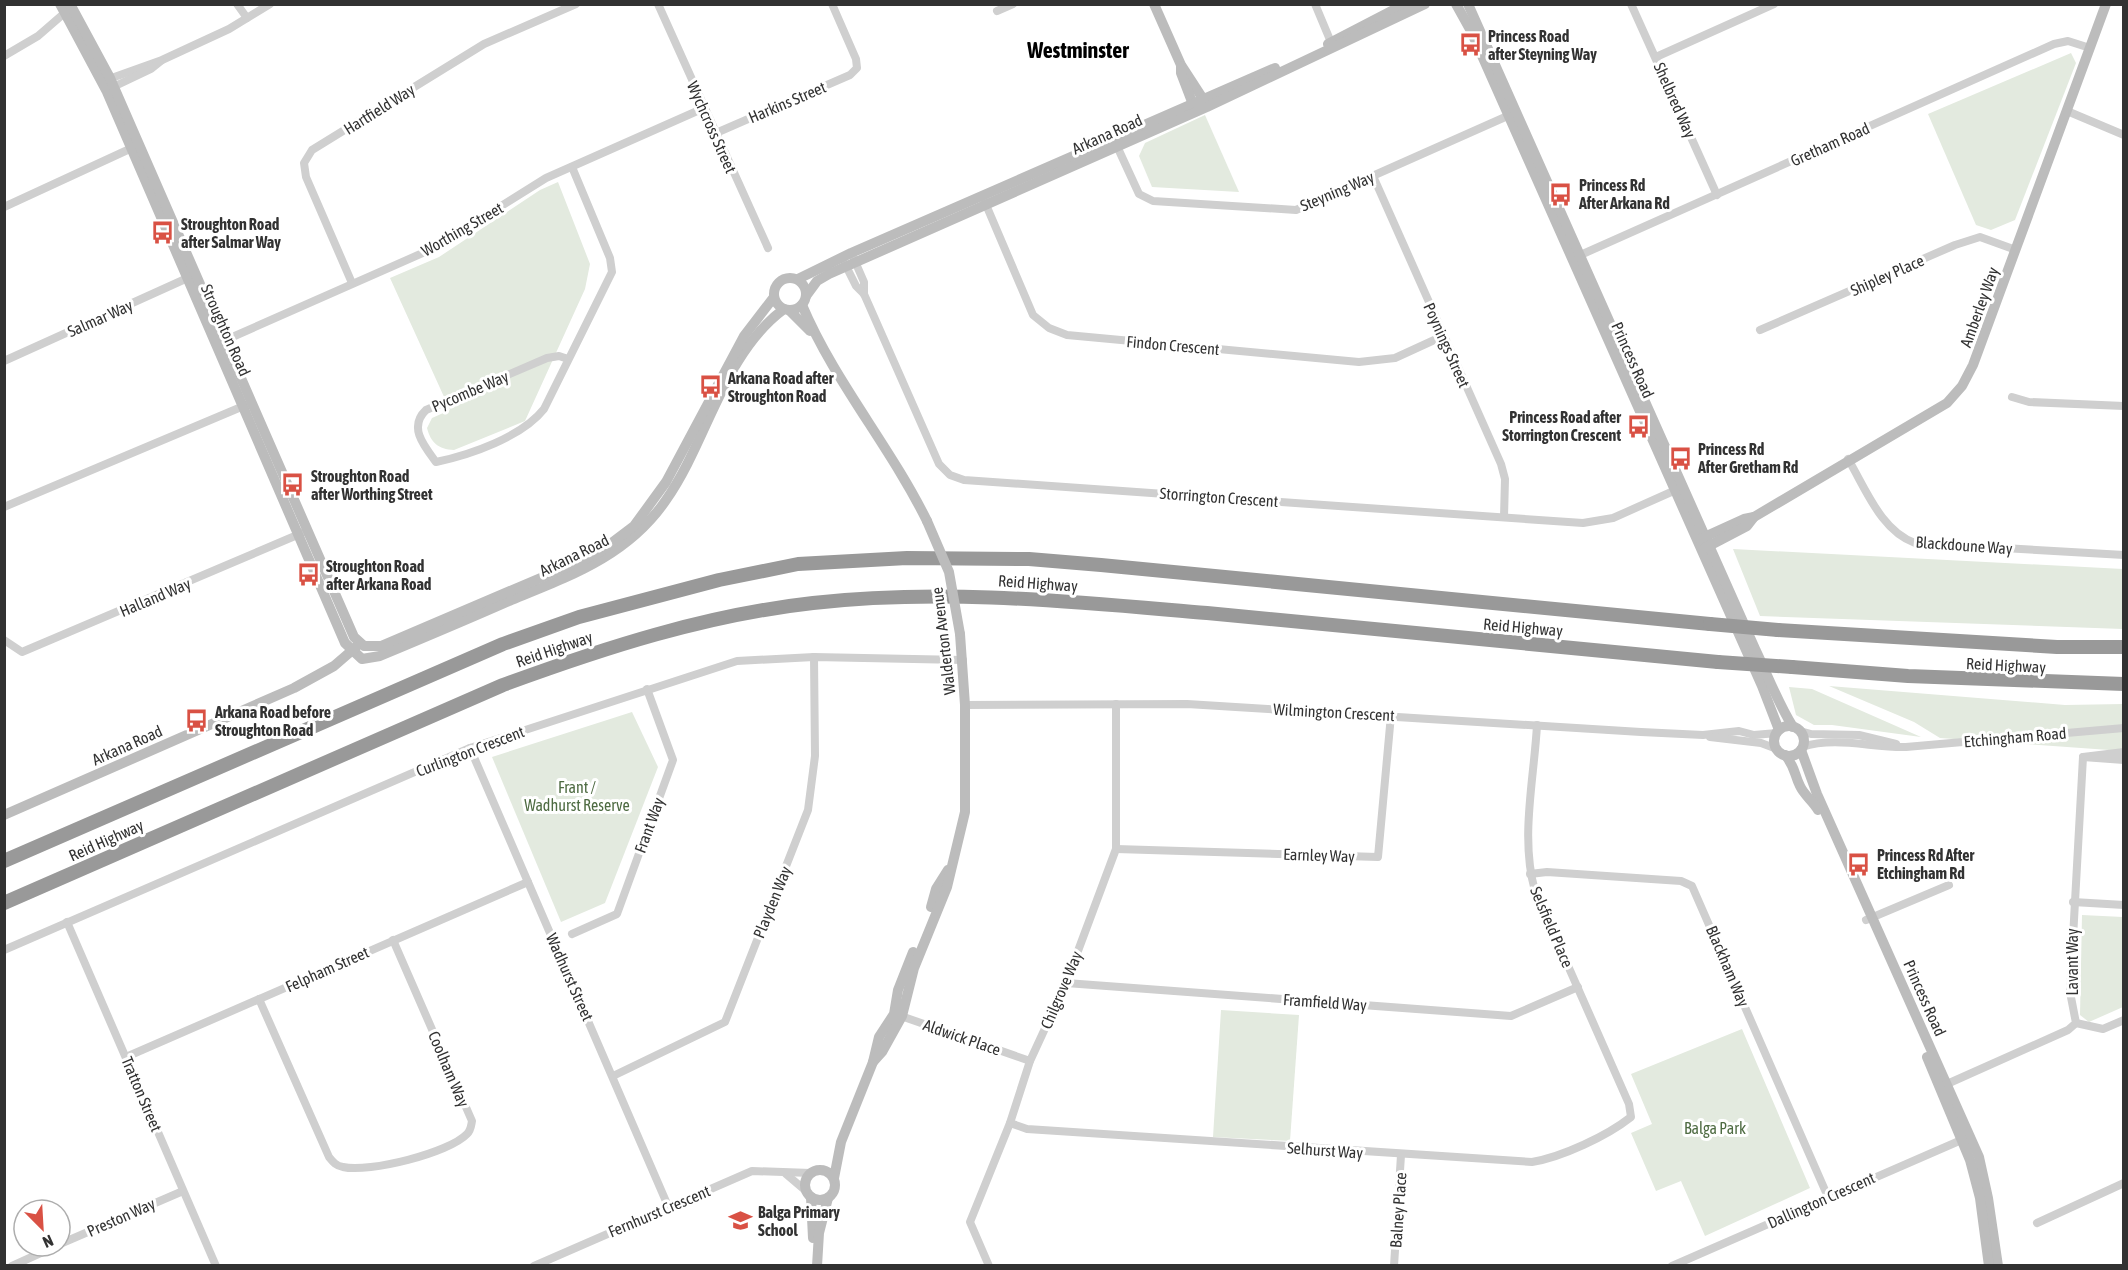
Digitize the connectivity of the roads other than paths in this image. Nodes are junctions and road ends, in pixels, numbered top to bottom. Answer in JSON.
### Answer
{"nodes":[{"id":1,"x":237,"y":4,"type":"edge"},
{"id":2,"x":270,"y":4,"type":"edge"},
{"id":3,"x":576,"y":4,"type":"edge"},
{"id":4,"x":658,"y":4,"type":"edge"},
{"id":5,"x":832,"y":4,"type":"edge"},
{"id":6,"x":1013,"y":4,"type":"edge"},
{"id":7,"x":1154,"y":4,"type":"edge"},
{"id":8,"x":1315,"y":4,"type":"edge"},
{"id":9,"x":1405,"y":4,"type":"edge"},
{"id":10,"x":1425,"y":4,"type":"edge"},
{"id":11,"x":1456,"y":4,"type":"edge"},
{"id":12,"x":1468,"y":4,"type":"edge"},
{"id":13,"x":1631,"y":4,"type":"edge"},
{"id":14,"x":1774,"y":4,"type":"edge"},
{"id":15,"x":2106,"y":4,"type":"edge"},
{"id":16,"x":67,"y":7,"type":"edge"},
{"id":17,"x":997,"y":11,"type":"dead end"},
{"id":18,"x":248,"y":18,"type":"junction"},
{"id":19,"x":1332,"y":46,"type":"junction"},
{"id":20,"x":2091,"y":48,"type":"junction"},
{"id":21,"x":4,"y":56,"type":"edge"},
{"id":22,"x":1656,"y":57,"type":"junction"},
{"id":23,"x":108,"y":84,"type":"junction"},
{"id":24,"x":1199,"y":105,"type":"junction"},
{"id":25,"x":704,"y":108,"type":"junction"},
{"id":26,"x":2067,"y":111,"type":"junction"},
{"id":27,"x":1511,"y":115,"type":"junction"},
{"id":28,"x":716,"y":133,"type":"junction"},
{"id":29,"x":2124,"y":135,"type":"edge"},
{"id":30,"x":1115,"y":141,"type":"junction"},
{"id":31,"x":134,"y":146,"type":"junction"},
{"id":32,"x":572,"y":167,"type":"junction"},
{"id":33,"x":1373,"y":176,"type":"junction"},
{"id":34,"x":1717,"y":195,"type":"junction"},
{"id":35,"x":984,"y":200,"type":"junction"},
{"id":36,"x":4,"y":207,"type":"edge"},
{"id":37,"x":768,"y":248,"type":"dead end"},
{"id":38,"x":2016,"y":250,"type":"junction"},
{"id":39,"x":1576,"y":257,"type":"junction"},
{"id":40,"x":849,"y":260,"type":"junction"},
{"id":41,"x":191,"y":276,"type":"junction"},
{"id":42,"x":798,"y":279,"type":"junction"},
{"id":43,"x":352,"y":283,"type":"junction"},
{"id":44,"x":774,"y":297,"type":"junction"},
{"id":45,"x":804,"y":300,"type":"junction"},
{"id":46,"x":786,"y":309,"type":"junction"},
{"id":47,"x":1760,"y":330,"type":"dead end"},
{"id":48,"x":815,"y":336,"type":"junction"},
{"id":49,"x":1443,"y":336,"type":"junction"},
{"id":50,"x":221,"y":342,"type":"junction"},
{"id":51,"x":568,"y":359,"type":"junction"},
{"id":52,"x":4,"y":361,"type":"edge"},
{"id":53,"x":2012,"y":397,"type":"dead end"},
{"id":54,"x":247,"y":405,"type":"junction"},
{"id":55,"x":2124,"y":406,"type":"edge"},
{"id":56,"x":1848,"y":459,"type":"junction"},
{"id":57,"x":1679,"y":489,"type":"junction"},
{"id":58,"x":4,"y":507,"type":"edge"},
{"id":59,"x":1504,"y":517,"type":"junction"},
{"id":60,"x":303,"y":532,"type":"junction"},
{"id":61,"x":1704,"y":543,"type":"junction"},
{"id":62,"x":2124,"y":555,"type":"edge"},
{"id":63,"x":4,"y":640,"type":"edge"},
{"id":64,"x":362,"y":644,"type":"junction"},
{"id":65,"x":2124,"y":647,"type":"edge"},
{"id":66,"x":354,"y":654,"type":"junction"},
{"id":67,"x":814,"y":657,"type":"junction"},
{"id":68,"x":963,"y":660,"type":"junction"},
{"id":69,"x":2124,"y":684,"type":"edge"},
{"id":70,"x":647,"y":689,"type":"junction"},
{"id":71,"x":1116,"y":704,"type":"junction"},
{"id":72,"x":965,"y":705,"type":"junction"},
{"id":73,"x":1391,"y":715,"type":"junction"},
{"id":74,"x":1537,"y":725,"type":"junction"},
{"id":75,"x":2124,"y":728,"type":"edge"},
{"id":76,"x":1797,"y":729,"type":"junction"},
{"id":77,"x":1778,"y":732,"type":"junction"},
{"id":78,"x":1703,"y":735,"type":"junction"},
{"id":79,"x":1906,"y":747,"type":"junction"},
{"id":80,"x":470,"y":748,"type":"junction"},
{"id":81,"x":1802,"y":748,"type":"junction"},
{"id":82,"x":1781,"y":752,"type":"junction"},
{"id":83,"x":2124,"y":752,"type":"edge"},
{"id":84,"x":2083,"y":757,"type":"junction"},
{"id":85,"x":2124,"y":760,"type":"edge"},
{"id":86,"x":4,"y":815,"type":"edge"},
{"id":87,"x":1116,"y":849,"type":"junction"},
{"id":88,"x":4,"y":861,"type":"edge"},
{"id":89,"x":1530,"y":874,"type":"junction"},
{"id":90,"x":528,"y":882,"type":"junction"},
{"id":91,"x":1948,"y":885,"type":"dead end"},
{"id":92,"x":2073,"y":902,"type":"junction"},
{"id":93,"x":4,"y":903,"type":"edge"},
{"id":94,"x":2124,"y":905,"type":"edge"},
{"id":95,"x":1869,"y":919,"type":"junction"},
{"id":96,"x":67,"y":922,"type":"junction"},
{"id":97,"x":572,"y":934,"type":"dead end"},
{"id":98,"x":393,"y":940,"type":"junction"},
{"id":99,"x":4,"y":950,"type":"edge"},
{"id":100,"x":1066,"y":983,"type":"junction"},
{"id":101,"x":1578,"y":987,"type":"junction"},
{"id":102,"x":259,"y":999,"type":"junction"},
{"id":103,"x":898,"y":1015,"type":"junction"},
{"id":104,"x":2124,"y":1020,"type":"edge"},
{"id":105,"x":2076,"y":1023,"type":"junction"},
{"id":106,"x":126,"y":1057,"type":"junction"},
{"id":107,"x":1030,"y":1061,"type":"junction"},
{"id":108,"x":613,"y":1076,"type":"junction"},
{"id":109,"x":1947,"y":1084,"type":"junction"},
{"id":110,"x":1631,"y":1117,"type":"joint"},
{"id":111,"x":1010,"y":1123,"type":"junction"},
{"id":112,"x":1966,"y":1138,"type":"junction"},
{"id":113,"x":841,"y":1142,"type":"junction"},
{"id":114,"x":1401,"y":1155,"type":"junction"},
{"id":115,"x":817,"y":1172,"type":"junction"},
{"id":116,"x":786,"y":1174,"type":"junction"},
{"id":117,"x":834,"y":1178,"type":"junction"},
{"id":118,"x":2124,"y":1183,"type":"edge"},
{"id":119,"x":183,"y":1191,"type":"junction"},
{"id":120,"x":809,"y":1194,"type":"junction"},
{"id":121,"x":1828,"y":1197,"type":"junction"},
{"id":122,"x":828,"y":1198,"type":"junction"},
{"id":123,"x":668,"y":1206,"type":"junction"},
{"id":124,"x":2037,"y":1223,"type":"dead end"},
{"id":125,"x":72,"y":1239,"type":"edge"},
{"id":126,"x":30,"y":1258,"type":"edge"},
{"id":127,"x":12,"y":1266,"type":"edge"},
{"id":128,"x":216,"y":1266,"type":"edge"},
{"id":129,"x":534,"y":1266,"type":"edge"},
{"id":130,"x":812,"y":1266,"type":"edge"},
{"id":131,"x":817,"y":1266,"type":"edge"},
{"id":132,"x":989,"y":1266,"type":"edge"},
{"id":133,"x":1394,"y":1266,"type":"edge"},
{"id":134,"x":1672,"y":1266,"type":"edge"},
{"id":135,"x":1989,"y":1266,"type":"edge"},
{"id":136,"x":1998,"y":1266,"type":"edge"}],
"edges":[{"from":1,"to":18,"type":"street"},
{"from":2,"to":18,"type":"street"},
{"from":3,"to":43,"type":"street","name":"Hartfield Way"},
{"from":4,"to":25,"type":"street","name":"Wychcross Street"},
{"from":5,"to":28,"type":"street","name":"Harkins Street"},
{"from":6,"to":17,"type":"street"},
{"from":7,"to":24,"type":"street"},
{"from":8,"to":19,"type":"street"},
{"from":9,"to":19,"type":"street","name":"Arkana Road"},
{"from":10,"to":19,"type":"street","name":"Arkana Road"},
{"from":11,"to":27,"type":"street","name":"Princess Road"},
{"from":12,"to":27,"type":"street","name":"Princess Road"},
{"from":13,"to":22,"type":"street","name":"Shelbred Way"},
{"from":14,"to":22,"type":"street"},
{"from":15,"to":20,"type":"street","name":"Amberley Way"},
{"from":16,"to":21,"type":"street"},
{"from":16,"to":23,"type":"street","name":"Stroughton Road"},
{"from":18,"to":23,"type":"street"},
{"from":19,"to":24,"type":"street","name":"Arkana Road"},
{"from":20,"to":26,"type":"street","name":"Amberley Way"},
{"from":20,"to":34,"type":"street","name":"Gretham Road"},
{"from":22,"to":34,"type":"street","name":"Shelbred Way"},
{"from":23,"to":31,"type":"street","name":"Stroughton Road"},
{"from":24,"to":30,"type":"street","name":"Arkana Road"},
{"from":25,"to":28,"type":"street","name":"Wychcross Street"},
{"from":25,"to":32,"type":"street","name":"Worthing Street"},
{"from":26,"to":29,"type":"street"},
{"from":26,"to":38,"type":"street","name":"Amberley Way"},
{"from":27,"to":33,"type":"street","name":"Steyning Way"},
{"from":27,"to":39,"type":"street","name":"Princess Road"},
{"from":28,"to":37,"type":"street","name":"Wychcross Street"},
{"from":30,"to":33,"type":"street","name":"Steyning Way"},
{"from":30,"to":35,"type":"street","name":"Arkana Road"},
{"from":31,"to":36,"type":"street"},
{"from":31,"to":41,"type":"street","name":"Stroughton Road"},
{"from":32,"to":43,"type":"street","name":"Worthing Street"},
{"from":32,"to":51,"type":"street","name":"Pycombe Way"},
{"from":33,"to":49,"type":"street","name":"Poynings Street"},
{"from":34,"to":39,"type":"street","name":"Gretham Road"},
{"from":35,"to":40,"type":"street","name":"Arkana Road"},
{"from":35,"to":49,"type":"street","name":"Findon Crescent"},
{"from":38,"to":47,"type":"street","name":"Shipley Place"},
{"from":38,"to":56,"type":"street","name":"Amberley Way"},
{"from":39,"to":57,"type":"street","name":"Princess Road"},
{"from":40,"to":42,"type":"street","name":"Arkana Road"},
{"from":40,"to":45,"type":"street","name":"Arkana Road"},
{"from":40,"to":59,"type":"street","name":"Storrington Crescent"},
{"from":41,"to":50,"type":"street","name":"Stroughton Road"},
{"from":41,"to":52,"type":"street","name":"Salmar Way"},
{"from":42,"to":44,"type":"street"},
{"from":42,"to":45,"type":"street"},
{"from":43,"to":50,"type":"street","name":"Worthing Street"},
{"from":44,"to":46,"type":"street"},
{"from":44,"to":64,"type":"street","name":"Arkana Road"},
{"from":45,"to":46,"type":"street"},
{"from":45,"to":48,"type":"street","name":"Walderton Avenue"},
{"from":46,"to":48,"type":"street","name":"Walderton Avenue"},
{"from":46,"to":66,"type":"street","name":"Arkana Road"},
{"from":48,"to":68,"type":"street","name":"Walderton Avenue","bridge":true},
{"from":49,"to":59,"type":"street","name":"Poynings Street"},
{"from":50,"to":54,"type":"street","name":"Stroughton Road"},
{"from":51,"to":51,"type":"street","name":"Pycombe Way"},
{"from":53,"to":55,"type":"street"},
{"from":54,"to":58,"type":"street"},
{"from":54,"to":60,"type":"street","name":"Stroughton Road"},
{"from":56,"to":61,"type":"street","name":"Amberley Way"},
{"from":56,"to":62,"type":"street","name":"Blackdoune Way"},
{"from":57,"to":59,"type":"street","name":"Storrington Crescent"},
{"from":57,"to":61,"type":"street","name":"Princess Road"},
{"from":60,"to":63,"type":"street","name":"Halland Way"},
{"from":60,"to":64,"type":"street","name":"Stroughton Road"},
{"from":60,"to":66,"type":"street","name":"Stroughton Road"},
{"from":61,"to":76,"type":"street","name":"Princess Road"},
{"from":61,"to":77,"type":"street","name":"Princess Road"},
{"from":64,"to":66,"type":"street","name":"Arkana Road"},
{"from":65,"to":88,"type":"highway","name":"Reid Highway","bridge":true},
{"from":66,"to":86,"type":"street","name":"Arkana Road"},
{"from":67,"to":68,"type":"street","name":"Curlington Crescent"},
{"from":67,"to":70,"type":"street","name":"Curlington Crescent"},
{"from":67,"to":108,"type":"street","name":"Playden Way"},
{"from":68,"to":72,"type":"street","name":"Walderton Avenue"},
{"from":69,"to":93,"type":"highway","name":"Reid Highway","bridge":true},
{"from":70,"to":80,"type":"street","name":"Curlington Crescent"},
{"from":70,"to":97,"type":"street","name":"Frant Way"},
{"from":71,"to":72,"type":"street","name":"Wilmington Crescent"},
{"from":71,"to":73,"type":"street","name":"Wilmington Crescent"},
{"from":71,"to":87,"type":"street","name":"Chilgrove Way"},
{"from":72,"to":103,"type":"street","name":"Walderton Avenue"},
{"from":73,"to":74,"type":"street","name":"Wilmington Crescent"},
{"from":73,"to":87,"type":"street","name":"Earnley Way"},
{"from":74,"to":78,"type":"street","name":"Wilmington Crescent"},
{"from":74,"to":89,"type":"street","name":"Selsfield Place"},
{"from":75,"to":79,"type":"street","name":"Etchingham Road"},
{"from":76,"to":77,"type":"street"},
{"from":76,"to":79,"type":"street","name":"Etchingham Road"},
{"from":76,"to":81,"type":"street"},
{"from":77,"to":78,"type":"street","name":"Wilmington Crescent"},
{"from":77,"to":82,"type":"street"},
{"from":78,"to":82,"type":"street","name":"Wilmington Crescent"},
{"from":79,"to":81,"type":"street","name":"Etchingham Road"},
{"from":80,"to":90,"type":"street","name":"Wadhurst Street"},
{"from":80,"to":96,"type":"street","name":"Curlington Crescent"},
{"from":81,"to":82,"type":"street"},
{"from":81,"to":95,"type":"street","name":"Princess Road"},
{"from":82,"to":95,"type":"street","name":"Princess Road"},
{"from":83,"to":84,"type":"street","name":"Etchingham Road"},
{"from":84,"to":85,"type":"street","name":"Etchingham Road"},
{"from":84,"to":92,"type":"street","name":"Lavant Way"},
{"from":87,"to":100,"type":"street","name":"Chilgrove Way"},
{"from":89,"to":101,"type":"street","name":"Selsfield Place"},
{"from":89,"to":121,"type":"street","name":"Blackham Way"},
{"from":90,"to":98,"type":"street","name":"Felpham Street"},
{"from":90,"to":108,"type":"street","name":"Wadhurst Street"},
{"from":91,"to":95,"type":"street"},
{"from":92,"to":94,"type":"street"},
{"from":92,"to":105,"type":"street","name":"Lavant Way"},
{"from":95,"to":109,"type":"street","name":"Princess Road"},
{"from":95,"to":112,"type":"street","name":"Princess Road"},
{"from":96,"to":99,"type":"street","name":"Curlington Crescent"},
{"from":96,"to":106,"type":"street","name":"Tratton Street"},
{"from":98,"to":102,"type":"street","name":"Felpham Street"},
{"from":98,"to":102,"type":"street","name":"Coolham Way"},
{"from":100,"to":101,"type":"street","name":"Framfield Way"},
{"from":100,"to":107,"type":"street","name":"Chilgrove Way"},
{"from":101,"to":110,"type":"street","name":"Selsfield Place"},
{"from":102,"to":106,"type":"street","name":"Felpham Street"},
{"from":103,"to":107,"type":"street","name":"Aldwick Place"},
{"from":103,"to":113,"type":"street","name":"Walderton Avenue"},
{"from":104,"to":105,"type":"street"},
{"from":105,"to":109,"type":"street"},
{"from":106,"to":119,"type":"street","name":"Tratton Street"},
{"from":107,"to":111,"type":"street","name":"Chilgrove Way"},
{"from":108,"to":123,"type":"street","name":"Wadhurst Street"},
{"from":109,"to":112,"type":"street","name":"Princess Road"},
{"from":110,"to":114,"type":"street","name":"Selhurst Way"},
{"from":111,"to":114,"type":"street","name":"Selhurst Way"},
{"from":111,"to":132,"type":"street","name":"Chilgrove Way"},
{"from":112,"to":121,"type":"street","name":"Dallington Crescent"},
{"from":112,"to":135,"type":"street","name":"Princess Road"},
{"from":112,"to":136,"type":"street","name":"Princess Road"},
{"from":113,"to":115,"type":"street","name":"Walderton Avenue"},
{"from":113,"to":117,"type":"street","name":"Walderton Avenue"},
{"from":114,"to":133,"type":"street","name":"Balney Place"},
{"from":115,"to":116,"type":"street","name":"Fernhurst Crescent"},
{"from":115,"to":117,"type":"street"},
{"from":115,"to":120,"type":"street"},
{"from":116,"to":120,"type":"street"},
{"from":116,"to":123,"type":"street","name":"Fernhurst Crescent"},
{"from":117,"to":122,"type":"street"},
{"from":118,"to":124,"type":"street"},
{"from":119,"to":125,"type":"street","name":"Preston Way"},
{"from":119,"to":128,"type":"street","name":"Tratton Street"},
{"from":120,"to":122,"type":"street"},
{"from":120,"to":130,"type":"street"},
{"from":121,"to":134,"type":"street","name":"Dallington Crescent"},
{"from":122,"to":131,"type":"street"},
{"from":123,"to":129,"type":"street","name":"Fernhurst Crescent"},
{"from":126,"to":127,"type":"street","name":"Preston Way"}]}
